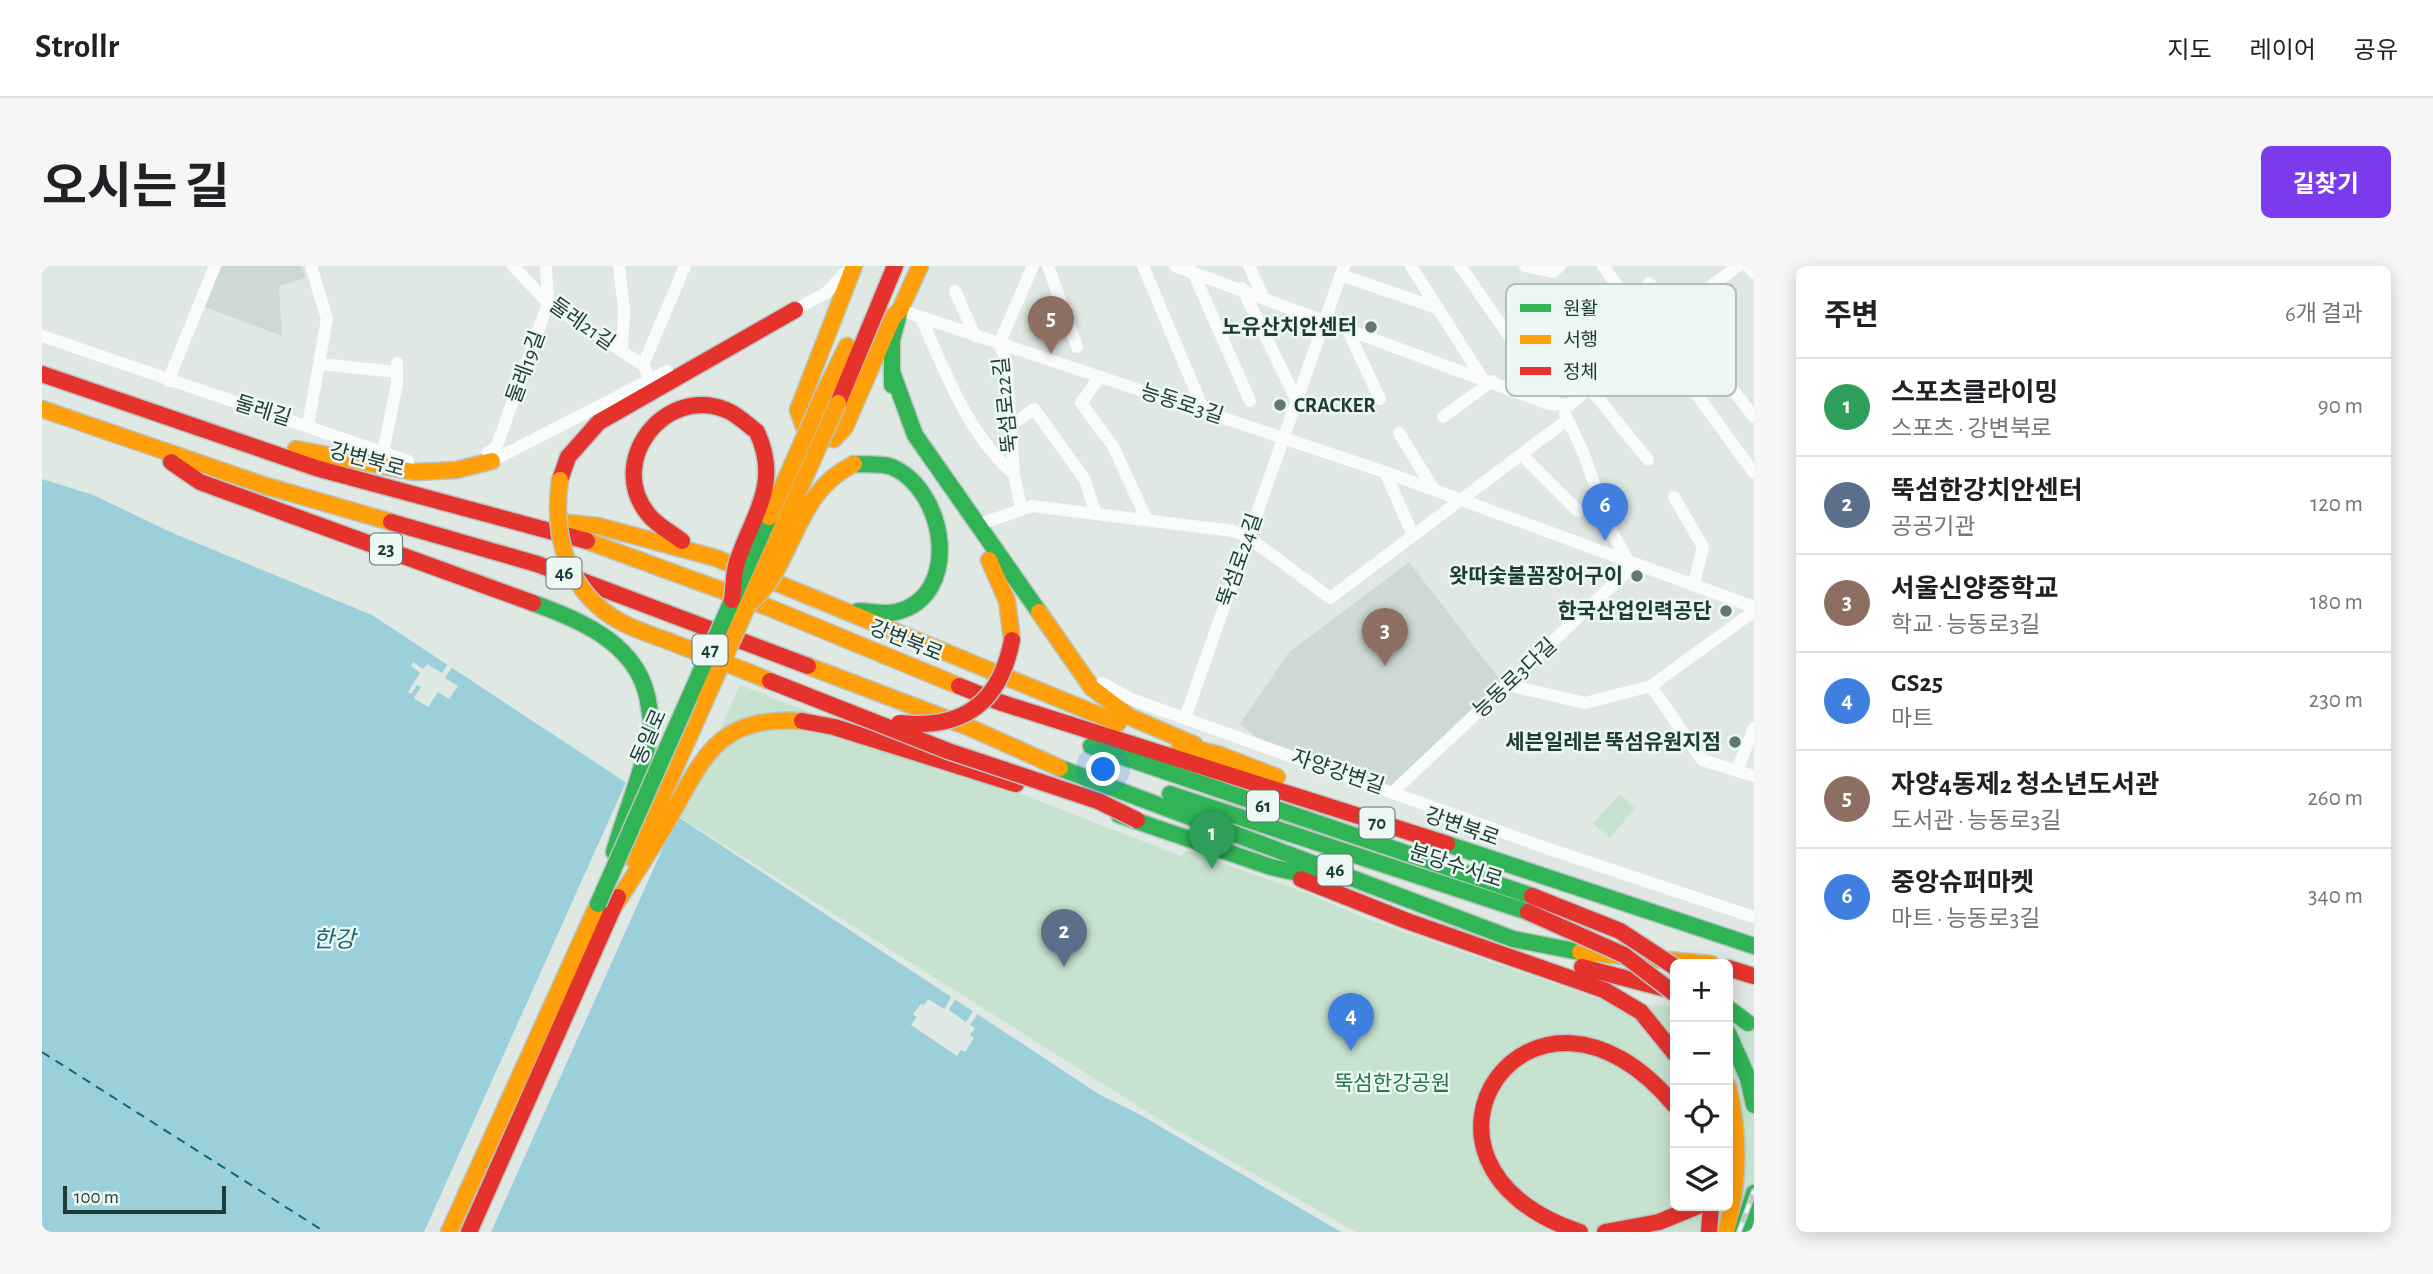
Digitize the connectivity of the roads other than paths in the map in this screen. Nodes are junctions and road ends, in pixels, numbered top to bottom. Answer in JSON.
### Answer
{"nodes":[{"id":1,"x":215,"y":266,"type":"edge"},
{"id":2,"x":311,"y":266,"type":"edge"},
{"id":3,"x":513,"y":266,"type":"edge"},
{"id":4,"x":546,"y":266,"type":"edge"},
{"id":5,"x":619,"y":266,"type":"edge"},
{"id":6,"x":685,"y":266,"type":"edge"},
{"id":7,"x":852,"y":266,"type":"edge"},
{"id":8,"x":868,"y":266,"type":"edge"},
{"id":9,"x":883,"y":266,"type":"edge"},
{"id":10,"x":895,"y":266,"type":"edge"},
{"id":11,"x":908,"y":266,"type":"edge"},
{"id":12,"x":920,"y":266,"type":"edge"},
{"id":13,"x":1033,"y":266,"type":"edge"},
{"id":14,"x":1048,"y":266,"type":"edge"},
{"id":15,"x":1143,"y":266,"type":"edge"},
{"id":16,"x":1175,"y":266,"type":"edge"},
{"id":17,"x":1249,"y":266,"type":"edge"},
{"id":18,"x":1411,"y":266,"type":"edge"},
{"id":19,"x":1460,"y":266,"type":"edge"},
{"id":20,"x":1525,"y":266,"type":"edge"},
{"id":21,"x":1560,"y":266,"type":"edge"},
{"id":22,"x":1603,"y":266,"type":"edge"},
{"id":23,"x":1738,"y":266,"type":"edge"},
{"id":24,"x":1748,"y":266,"type":"edge"},
{"id":25,"x":1343,"y":271,"type":"edge"},
{"id":26,"x":1193,"y":272,"type":"junction"},
{"id":27,"x":1754,"y":272,"type":"edge"},
{"id":28,"x":1616,"y":284,"type":"edge"},
{"id":29,"x":1714,"y":284,"type":"edge"},
{"id":30,"x":1242,"y":288,"type":"junction"},
{"id":31,"x":955,"y":291,"type":"dead end"},
{"id":32,"x":1263,"y":296,"type":"junction"},
{"id":33,"x":548,"y":303,"type":"junction"},
{"id":34,"x":1437,"y":308,"type":"junction"},
{"id":35,"x":795,"y":310,"type":"junction"},
{"id":36,"x":900,"y":310,"type":"junction"},
{"id":37,"x":921,"y":318,"type":"junction"},
{"id":38,"x":1327,"y":320,"type":"junction"},
{"id":39,"x":1506,"y":328,"type":"edge"},
{"id":40,"x":1348,"y":331,"type":"junction"},
{"id":41,"x":975,"y":335,"type":"junction"},
{"id":42,"x":42,"y":336,"type":"edge"},
{"id":43,"x":999,"y":344,"type":"junction"},
{"id":44,"x":1077,"y":347,"type":"dead end"},
{"id":45,"x":622,"y":352,"type":"junction"},
{"id":46,"x":319,"y":364,"type":"junction"},
{"id":47,"x":643,"y":365,"type":"junction"},
{"id":48,"x":892,"y":372,"type":"junction"},
{"id":49,"x":42,"y":374,"type":"edge"},
{"id":50,"x":1100,"y":377,"type":"junction"},
{"id":51,"x":650,"y":380,"type":"junction"},
{"id":52,"x":1487,"y":380,"type":"junction"},
{"id":53,"x":168,"y":381,"type":"junction"},
{"id":54,"x":1506,"y":386,"type":"edge"},
{"id":55,"x":1736,"y":394,"type":"edge"},
{"id":56,"x":1538,"y":396,"type":"edge"},
{"id":57,"x":1557,"y":396,"type":"edge"},
{"id":58,"x":1575,"y":396,"type":"edge"},
{"id":59,"x":1596,"y":396,"type":"edge"},
{"id":60,"x":1697,"y":396,"type":"edge"},
{"id":61,"x":831,"y":399,"type":"junction"},
{"id":62,"x":1380,"y":399,"type":"dead end"},
{"id":63,"x":1250,"y":401,"type":"dead end"},
{"id":64,"x":1298,"y":403,"type":"junction"},
{"id":65,"x":1563,"y":404,"type":"junction"},
{"id":66,"x":42,"y":409,"type":"edge"},
{"id":67,"x":1204,"y":411,"type":"junction"},
{"id":68,"x":1443,"y":417,"type":"dead end"},
{"id":69,"x":1754,"y":417,"type":"edge"},
{"id":70,"x":1567,"y":420,"type":"junction"},
{"id":71,"x":308,"y":425,"type":"junction"},
{"id":72,"x":1010,"y":426,"type":"junction"},
{"id":73,"x":1399,"y":433,"type":"dead end"},
{"id":74,"x":1284,"y":438,"type":"junction"},
{"id":75,"x":227,"y":439,"type":"junction"},
{"id":76,"x":148,"y":446,"type":"junction"},
{"id":77,"x":383,"y":453,"type":"junction"},
{"id":78,"x":1523,"y":456,"type":"junction"},
{"id":79,"x":490,"y":457,"type":"junction"},
{"id":80,"x":1648,"y":460,"type":"dead end"},
{"id":81,"x":1385,"y":472,"type":"junction"},
{"id":82,"x":1754,"y":473,"type":"edge"},
{"id":83,"x":1014,"y":474,"type":"junction"},
{"id":84,"x":1434,"y":490,"type":"junction"},
{"id":85,"x":1674,"y":497,"type":"dead end"},
{"id":86,"x":1464,"y":500,"type":"junction"},
{"id":87,"x":1021,"y":508,"type":"junction"},
{"id":88,"x":1095,"y":511,"type":"junction"},
{"id":89,"x":1578,"y":511,"type":"dead end"},
{"id":90,"x":493,"y":515,"type":"junction"},
{"id":91,"x":1146,"y":518,"type":"junction"},
{"id":92,"x":977,"y":525,"type":"junction"},
{"id":93,"x":1413,"y":535,"type":"junction"},
{"id":94,"x":1248,"y":537,"type":"junction"},
{"id":95,"x":716,"y":558,"type":"junction"},
{"id":96,"x":1631,"y":562,"type":"junction"},
{"id":97,"x":1694,"y":584,"type":"junction"},
{"id":98,"x":823,"y":601,"type":"junction"},
{"id":99,"x":740,"y":603,"type":"junction"},
{"id":100,"x":1754,"y":609,"type":"edge"},
{"id":101,"x":692,"y":620,"type":"junction"},
{"id":102,"x":1084,"y":674,"type":"junction"},
{"id":103,"x":1508,"y":685,"type":"junction"},
{"id":104,"x":1651,"y":686,"type":"junction"},
{"id":105,"x":999,"y":702,"type":"junction"},
{"id":106,"x":1185,"y":718,"type":"junction"},
{"id":107,"x":971,"y":728,"type":"junction"},
{"id":108,"x":1754,"y":728,"type":"edge"},
{"id":109,"x":1220,"y":755,"type":"junction"},
{"id":110,"x":1737,"y":770,"type":"junction"},
{"id":111,"x":1754,"y":776,"type":"edge"},
{"id":112,"x":1394,"y":791,"type":"junction"},
{"id":113,"x":1137,"y":820,"type":"junction"},
{"id":114,"x":1408,"y":831,"type":"junction"},
{"id":115,"x":1271,"y":867,"type":"junction"},
{"id":116,"x":1406,"y":899,"type":"junction"},
{"id":117,"x":1530,"y":904,"type":"junction"},
{"id":118,"x":605,"y":907,"type":"junction"},
{"id":119,"x":1754,"y":917,"type":"edge"},
{"id":120,"x":1485,"y":928,"type":"junction"},
{"id":121,"x":1754,"y":946,"type":"edge"},
{"id":122,"x":1680,"y":959,"type":"edge"},
{"id":123,"x":1670,"y":964,"type":"edge"},
{"id":124,"x":1733,"y":970,"type":"edge"},
{"id":125,"x":1754,"y":976,"type":"edge"},
{"id":126,"x":1670,"y":988,"type":"edge"},
{"id":127,"x":1670,"y":991,"type":"edge"},
{"id":128,"x":1733,"y":1011,"type":"edge"},
{"id":129,"x":1748,"y":1023,"type":"dead end"},
{"id":130,"x":1733,"y":1044,"type":"edge"},
{"id":131,"x":1670,"y":1048,"type":"edge"},
{"id":132,"x":1670,"y":1101,"type":"edge"},
{"id":133,"x":1754,"y":1105,"type":"edge"},
{"id":134,"x":1733,"y":1110,"type":"edge"},
{"id":135,"x":1754,"y":1152,"type":"edge"},
{"id":136,"x":1733,"y":1179,"type":"edge"},
{"id":137,"x":1754,"y":1193,"type":"edge"},
{"id":138,"x":1754,"y":1200,"type":"edge"},
{"id":139,"x":1684,"y":1211,"type":"edge"},
{"id":140,"x":1711,"y":1211,"type":"edge"},
{"id":141,"x":451,"y":1228,"type":"edge"},
{"id":142,"x":469,"y":1232,"type":"edge"},
{"id":143,"x":1580,"y":1232,"type":"edge"},
{"id":144,"x":1605,"y":1232,"type":"edge"},
{"id":145,"x":1709,"y":1232,"type":"edge"},
{"id":146,"x":1726,"y":1232,"type":"edge"},
{"id":147,"x":1742,"y":1232,"type":"edge"}],
"edges":[{"from":1,"to":53,"type":"street"},
{"from":2,"to":46,"type":"street"},
{"from":3,"to":33,"type":"street","name":"둘레21길"},
{"from":4,"to":33,"type":"street","name":"둘레19길"},
{"from":5,"to":45,"type":"street"},
{"from":6,"to":47,"type":"street"},
{"from":7,"to":35,"type":"street","name":"둘레길"},
{"from":7,"to":36,"type":"main road"},
{"from":8,"to":61,"type":"main road"},
{"from":9,"to":61,"type":"main road","name":"동일로","number":"47"},
{"from":10,"to":61,"type":"main road","number":"47"},
{"from":11,"to":61,"type":"main road"},
{"from":12,"to":36,"type":"main road"},
{"from":13,"to":43,"type":"street","name":"뚝섬로22길"},
{"from":14,"to":44,"type":"street"},
{"from":15,"to":67,"type":"street"},
{"from":16,"to":26,"type":"street"},
{"from":17,"to":32,"type":"street"},
{"from":18,"to":34,"type":"street"},
{"from":19,"to":39,"type":"street"},
{"from":20,"to":21,"type":"street"},
{"from":22,"to":28,"type":"street"},
{"from":23,"to":29,"type":"street"},
{"from":24,"to":27,"type":"street"},
{"from":25,"to":34,"type":"street"},
{"from":25,"to":38,"type":"street","name":"뚝섬로24길"},
{"from":26,"to":30,"type":"street"},
{"from":26,"to":63,"type":"street"},
{"from":30,"to":32,"type":"street"},
{"from":30,"to":64,"type":"street"},
{"from":31,"to":41,"type":"street"},
{"from":32,"to":38,"type":"street"},
{"from":33,"to":45,"type":"street","name":"둘레21길"},
{"from":33,"to":79,"type":"street","name":"둘레19길"},
{"from":34,"to":52,"type":"street"},
{"from":35,"to":51,"type":"street","name":"둘레길"},
{"from":35,"to":113,"type":"main road","bridge":true},
{"from":36,"to":37,"type":"street","name":"능동로3길"},
{"from":36,"to":48,"type":"main road"},
{"from":37,"to":41,"type":"street","name":"능동로3길"},
{"from":37,"to":83,"type":"street"},
{"from":38,"to":40,"type":"street"},
{"from":38,"to":64,"type":"street","name":"뚝섬로24길"},
{"from":40,"to":52,"type":"street"},
{"from":40,"to":62,"type":"street"},
{"from":41,"to":43,"type":"street","name":"능동로3길"},
{"from":42,"to":53,"type":"street","name":"둘레길"},
{"from":43,"to":50,"type":"street","name":"능동로3길"},
{"from":43,"to":72,"type":"street","name":"뚝섬로22길"},
{"from":45,"to":47,"type":"street","name":"둘레21길"},
{"from":46,"to":71,"type":"street"},
{"from":46,"to":77,"type":"street"},
{"from":47,"to":51,"type":"street"},
{"from":48,"to":92,"type":"main road"},
{"from":48,"to":101,"type":"main road","bridge":true},
{"from":49,"to":75,"type":"main road","name":"강변북로"},
{"from":50,"to":67,"type":"street","name":"능동로3길"},
{"from":50,"to":91,"type":"street"},
{"from":51,"to":79,"type":"street","name":"둘레길"},
{"from":52,"to":54,"type":"street"},
{"from":52,"to":68,"type":"street"},
{"from":53,"to":71,"type":"street","name":"둘레길"},
{"from":55,"to":69,"type":"street"},
{"from":56,"to":65,"type":"street"},
{"from":57,"to":65,"type":"street"},
{"from":58,"to":65,"type":"street"},
{"from":59,"to":80,"type":"street"},
{"from":60,"to":82,"type":"street"},
{"from":61,"to":99,"type":"main road","name":"동일로","number":"47","bridge":true},
{"from":64,"to":74,"type":"street","name":"뚝섬로24길"},
{"from":65,"to":70,"type":"street"},
{"from":66,"to":76,"type":"main road","number":"23"},
{"from":67,"to":74,"type":"street","name":"능동로3길"},
{"from":70,"to":78,"type":"street"},
{"from":70,"to":96,"type":"street"},
{"from":71,"to":77,"type":"street","name":"둘레길"},
{"from":72,"to":83,"type":"street","name":"뚝섬로22길"},
{"from":72,"to":88,"type":"street"},
{"from":73,"to":84,"type":"street"},
{"from":74,"to":81,"type":"street","name":"능동로3길"},
{"from":74,"to":94,"type":"street","name":"뚝섬로24길"},
{"from":75,"to":79,"type":"main road"},
{"from":75,"to":90,"type":"main road","name":"강변북로"},
{"from":76,"to":101,"type":"main road","number":"46"},
{"from":76,"to":118,"type":"main road","number":"23","bridge":true},
{"from":77,"to":79,"type":"street","name":"둘레길"},
{"from":78,"to":86,"type":"street"},
{"from":78,"to":89,"type":"street"},
{"from":81,"to":84,"type":"street","name":"능동로3길"},
{"from":81,"to":93,"type":"street"},
{"from":83,"to":87,"type":"street","name":"뚝섬로22길"},
{"from":84,"to":86,"type":"street","name":"능동로3길"},
{"from":85,"to":97,"type":"street"},
{"from":86,"to":93,"type":"street"},
{"from":86,"to":96,"type":"street","name":"능동로3길"},
{"from":87,"to":88,"type":"street"},
{"from":87,"to":92,"type":"street"},
{"from":88,"to":91,"type":"street"},
{"from":90,"to":95,"type":"main road"},
{"from":90,"to":105,"type":"main road","name":"강변북로","number":"46"},
{"from":91,"to":94,"type":"street"},
{"from":92,"to":102,"type":"main road"},
{"from":93,"to":94,"type":"street"},
{"from":94,"to":106,"type":"street","name":"뚝섬로24길"},
{"from":95,"to":98,"type":"main road"},
{"from":95,"to":99,"type":"main road","bridge":true},
{"from":96,"to":97,"type":"street","name":"능동로3길"},
{"from":96,"to":103,"type":"street","name":"능동로3다길"},
{"from":97,"to":100,"type":"street","name":"능동로3길"},
{"from":98,"to":99,"type":"main road","bridge":true},
{"from":98,"to":109,"type":"main road"},
{"from":99,"to":118,"type":"main road","name":"동일로","number":"47","bridge":true},
{"from":100,"to":104,"type":"street"},
{"from":101,"to":107,"type":"main road","number":"46"},
{"from":102,"to":106,"type":"street","name":"자양강변길"},
{"from":102,"to":109,"type":"main road"},
{"from":103,"to":104,"type":"street"},
{"from":103,"to":112,"type":"street","name":"능동로3다길"},
{"from":104,"to":110,"type":"street"},
{"from":105,"to":114,"type":"main road","name":"강변북로","number":"70"},
{"from":105,"to":117,"type":"main road","name":"분당수서로","number":"61"},
{"from":106,"to":112,"type":"street","name":"자양강변길"},
{"from":107,"to":116,"type":"main road","number":"46"},
{"from":107,"to":117,"type":"main road","name":"분당수서로","number":"61"},
{"from":108,"to":110,"type":"street"},
{"from":109,"to":114,"type":"main road"},
{"from":110,"to":111,"type":"street"},
{"from":112,"to":119,"type":"street","name":"자양강변길"},
{"from":113,"to":115,"type":"main road"},
{"from":113,"to":118,"type":"main road","bridge":true},
{"from":114,"to":121,"type":"main road","name":"강변북로","number":"70"},
{"from":115,"to":116,"type":"main road"},
{"from":115,"to":131,"type":"main road"},
{"from":116,"to":120,"type":"main road","number":"46"},
{"from":117,"to":123,"type":"main road","name":"분당수서로","number":"61","bridge":true},
{"from":117,"to":126,"type":"main road","name":"분당수서로","number":"61","bridge":true},
{"from":118,"to":141,"type":"main road","name":"동일로","number":"47"},
{"from":118,"to":142,"type":"main road","name":"동일로","number":"47"},
{"from":120,"to":122,"type":"main road","number":"46"},
{"from":120,"to":127,"type":"main road"},
{"from":124,"to":125,"type":"main road"},
{"from":128,"to":129,"type":"main road"},
{"from":130,"to":133,"type":"main road"},
{"from":132,"to":143,"type":"main road"},
{"from":134,"to":146,"type":"main road"},
{"from":135,"to":136,"type":"main road"},
{"from":137,"to":147,"type":"main road"},
{"from":138,"to":147,"type":"main road"},
{"from":139,"to":144,"type":"main road"},
{"from":140,"to":145,"type":"main road"}]}
